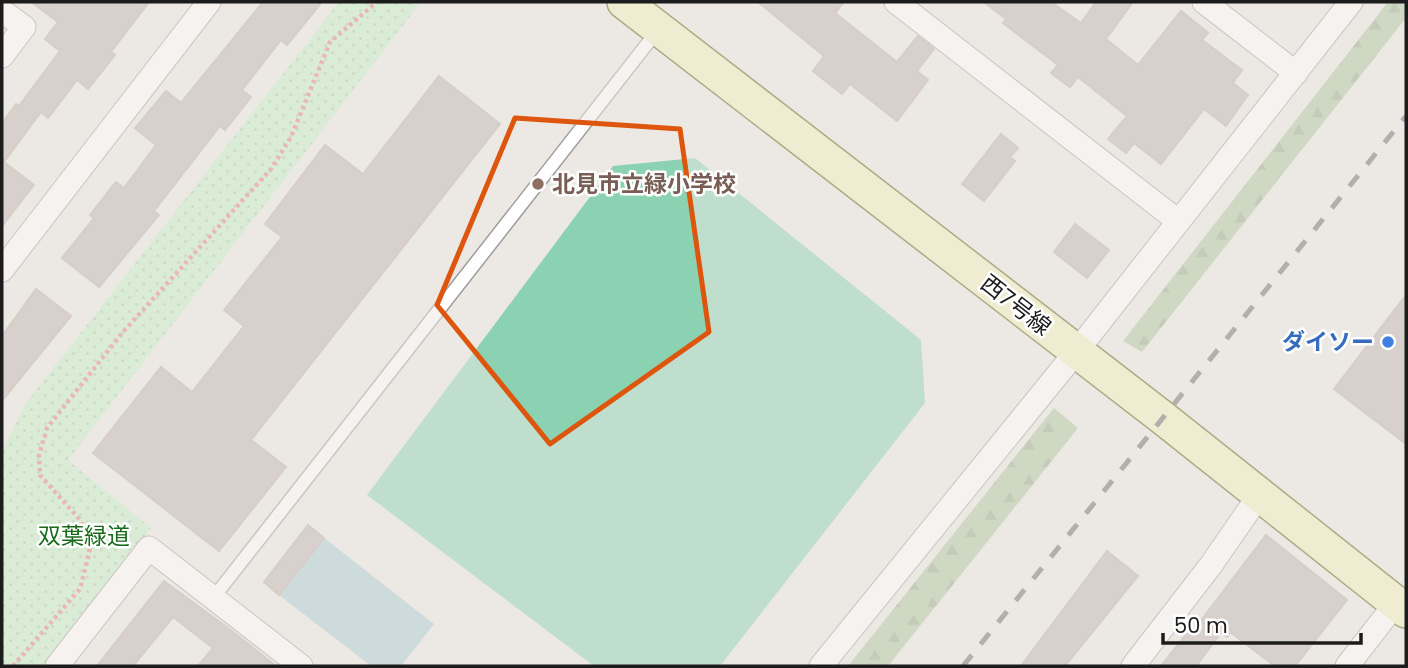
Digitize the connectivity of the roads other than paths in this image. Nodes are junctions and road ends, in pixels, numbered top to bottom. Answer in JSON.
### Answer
{"nodes":[{"id":1,"x":209,"y":2,"type":"edge"},
{"id":2,"x":624,"y":2,"type":"edge"},
{"id":3,"x":897,"y":2,"type":"edge"},
{"id":4,"x":1204,"y":2,"type":"edge"},
{"id":5,"x":1351,"y":2,"type":"edge"},
{"id":6,"x":2,"y":11,"type":"edge"},
{"id":7,"x":658,"y":29,"type":"junction"},
{"id":8,"x":2,"y":56,"type":"edge"},
{"id":9,"x":1296,"y":73,"type":"junction"},
{"id":10,"x":1178,"y":221,"type":"junction"},
{"id":11,"x":10,"y":242,"type":"edge"},
{"id":12,"x":2,"y":270,"type":"edge"},
{"id":13,"x":1076,"y":352,"type":"junction"},
{"id":14,"x":1260,"y":494,"type":"junction"},
{"id":15,"x":214,"y":597,"type":"junction"},
{"id":16,"x":1401,"y":607,"type":"edge"},
{"id":17,"x":57,"y":666,"type":"edge"},
{"id":18,"x":301,"y":666,"type":"edge"},
{"id":19,"x":821,"y":666,"type":"edge"},
{"id":20,"x":1133,"y":666,"type":"edge"},
{"id":21,"x":1347,"y":666,"type":"edge"}],
"edges":[{"from":1,"to":11,"type":"street"},
{"from":2,"to":7,"type":"street","name":"西7号線"},
{"from":3,"to":10,"type":"street"},
{"from":4,"to":9,"type":"street"},
{"from":5,"to":9,"type":"street"},
{"from":6,"to":8,"type":"street"},
{"from":7,"to":13,"type":"street","name":"西7号線"},
{"from":7,"to":15,"type":"lane"},
{"from":9,"to":10,"type":"street"},
{"from":10,"to":13,"type":"street"},
{"from":11,"to":12,"type":"street"},
{"from":13,"to":14,"type":"street","name":"西7号線"},
{"from":13,"to":19,"type":"street"},
{"from":14,"to":16,"type":"street","name":"西7号線"},
{"from":14,"to":20,"type":"street"},
{"from":15,"to":17,"type":"street"},
{"from":15,"to":18,"type":"street"},
{"from":16,"to":21,"type":"street"}]}
